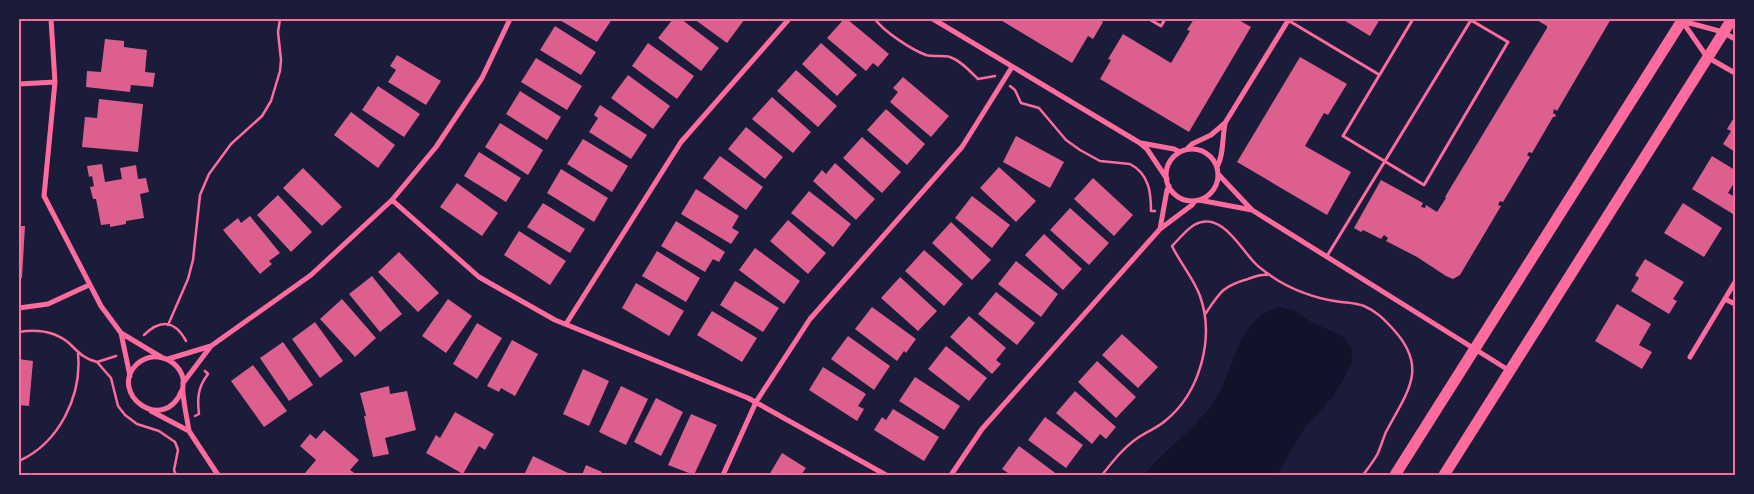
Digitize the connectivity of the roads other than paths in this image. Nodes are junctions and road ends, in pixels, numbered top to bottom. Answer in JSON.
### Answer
{"nodes":[{"id":1,"x":51,"y":19,"type":"edge"},
{"id":2,"x":510,"y":19,"type":"edge"},
{"id":3,"x":789,"y":19,"type":"edge"},
{"id":4,"x":933,"y":19,"type":"edge"},
{"id":5,"x":1149,"y":19,"type":"edge"},
{"id":6,"x":1165,"y":19,"type":"edge"},
{"id":7,"x":1288,"y":19,"type":"edge"},
{"id":8,"x":1412,"y":19,"type":"edge"},
{"id":9,"x":1471,"y":19,"type":"edge"},
{"id":10,"x":1732,"y":19,"type":"edge"},
{"id":11,"x":1681,"y":20,"type":"edge"},
{"id":12,"x":1724,"y":32,"type":"junction"},
{"id":13,"x":1735,"y":38,"type":"edge"},
{"id":14,"x":1707,"y":57,"type":"junction"},
{"id":15,"x":1012,"y":66,"type":"junction"},
{"id":16,"x":1735,"y":73,"type":"edge"},
{"id":17,"x":1378,"y":74,"type":"junction"},
{"id":18,"x":55,"y":82,"type":"junction"},
{"id":19,"x":19,"y":84,"type":"edge"},
{"id":20,"x":1225,"y":124,"type":"junction"},
{"id":21,"x":1140,"y":143,"type":"junction"},
{"id":22,"x":1187,"y":149,"type":"junction"},
{"id":23,"x":1180,"y":152,"type":"junction"},
{"id":24,"x":1386,"y":161,"type":"junction"},
{"id":25,"x":1218,"y":171,"type":"junction"},
{"id":26,"x":1167,"y":179,"type":"junction"},
{"id":27,"x":1169,"y":186,"type":"junction"},
{"id":28,"x":392,"y":200,"type":"junction"},
{"id":29,"x":1197,"y":200,"type":"junction"},
{"id":30,"x":1252,"y":210,"type":"junction"},
{"id":31,"x":1160,"y":229,"type":"junction"},
{"id":32,"x":1327,"y":256,"type":"junction"},
{"id":33,"x":1735,"y":282,"type":"edge"},
{"id":34,"x":89,"y":285,"type":"junction"},
{"id":35,"x":1725,"y":299,"type":"junction"},
{"id":36,"x":1735,"y":304,"type":"edge"},
{"id":37,"x":19,"y":308,"type":"edge"},
{"id":38,"x":566,"y":324,"type":"junction"},
{"id":39,"x":121,"y":333,"type":"junction"},
{"id":40,"x":211,"y":346,"type":"junction"},
{"id":41,"x":1476,"y":349,"type":"junction"},
{"id":42,"x":161,"y":357,"type":"junction"},
{"id":43,"x":1690,"y":357,"type":"dead end"},
{"id":44,"x":168,"y":360,"type":"junction"},
{"id":45,"x":1510,"y":371,"type":"junction"},
{"id":46,"x":130,"y":376,"type":"junction"},
{"id":47,"x":183,"y":383,"type":"junction"},
{"id":48,"x":182,"y":390,"type":"junction"},
{"id":49,"x":756,"y":402,"type":"junction"},
{"id":50,"x":146,"y":409,"type":"junction"},
{"id":51,"x":188,"y":431,"type":"junction"},
{"id":52,"x":218,"y":475,"type":"edge"},
{"id":53,"x":723,"y":475,"type":"edge"},
{"id":54,"x":886,"y":475,"type":"edge"},
{"id":55,"x":951,"y":475,"type":"edge"},
{"id":56,"x":1395,"y":475,"type":"edge"},
{"id":57,"x":1444,"y":475,"type":"edge"}],
"edges":[{"from":1,"to":18,"type":"street"},
{"from":2,"to":28,"type":"street"},
{"from":3,"to":38,"type":"street"},
{"from":4,"to":15,"type":"street"},
{"from":5,"to":6,"type":"lane"},
{"from":7,"to":17,"type":"lane"},
{"from":7,"to":20,"type":"street"},
{"from":8,"to":17,"type":"lane"},
{"from":9,"to":24,"type":"lane"},
{"from":9,"to":24,"type":"lane"},
{"from":10,"to":12,"type":"main road"},
{"from":11,"to":12,"type":"street"},
{"from":11,"to":14,"type":"street"},
{"from":11,"to":41,"type":"main road"},
{"from":12,"to":13,"type":"street"},
{"from":12,"to":14,"type":"main road"},
{"from":14,"to":16,"type":"street"},
{"from":14,"to":45,"type":"main road"},
{"from":15,"to":21,"type":"street"},
{"from":15,"to":49,"type":"street"},
{"from":17,"to":24,"type":"lane"},
{"from":18,"to":19,"type":"street"},
{"from":18,"to":34,"type":"street"},
{"from":20,"to":22,"type":"street"},
{"from":20,"to":25,"type":"street"},
{"from":21,"to":23,"type":"street"},
{"from":21,"to":26,"type":"street"},
{"from":22,"to":23,"type":"street"},
{"from":22,"to":25,"type":"street"},
{"from":23,"to":26,"type":"street"},
{"from":24,"to":32,"type":"lane"},
{"from":25,"to":29,"type":"street"},
{"from":25,"to":30,"type":"street"},
{"from":26,"to":27,"type":"street"},
{"from":27,"to":29,"type":"street"},
{"from":27,"to":31,"type":"street"},
{"from":28,"to":38,"type":"street"},
{"from":28,"to":40,"type":"street"},
{"from":29,"to":30,"type":"street"},
{"from":29,"to":31,"type":"street"},
{"from":30,"to":32,"type":"street"},
{"from":31,"to":55,"type":"street"},
{"from":32,"to":41,"type":"street"},
{"from":33,"to":35,"type":"street"},
{"from":34,"to":37,"type":"street"},
{"from":34,"to":39,"type":"street"},
{"from":35,"to":36,"type":"street"},
{"from":35,"to":43,"type":"street"},
{"from":38,"to":49,"type":"street"},
{"from":39,"to":42,"type":"street"},
{"from":39,"to":46,"type":"street"},
{"from":40,"to":44,"type":"street"},
{"from":40,"to":47,"type":"street"},
{"from":41,"to":45,"type":"street"},
{"from":41,"to":56,"type":"main road"},
{"from":42,"to":44,"type":"street"},
{"from":42,"to":46,"type":"street"},
{"from":44,"to":47,"type":"street"},
{"from":45,"to":57,"type":"main road"},
{"from":46,"to":50,"type":"street"},
{"from":47,"to":48,"type":"street"},
{"from":48,"to":50,"type":"street"},
{"from":48,"to":51,"type":"street"},
{"from":49,"to":53,"type":"street"},
{"from":49,"to":54,"type":"street"},
{"from":50,"to":51,"type":"street"},
{"from":51,"to":52,"type":"street"}]}
